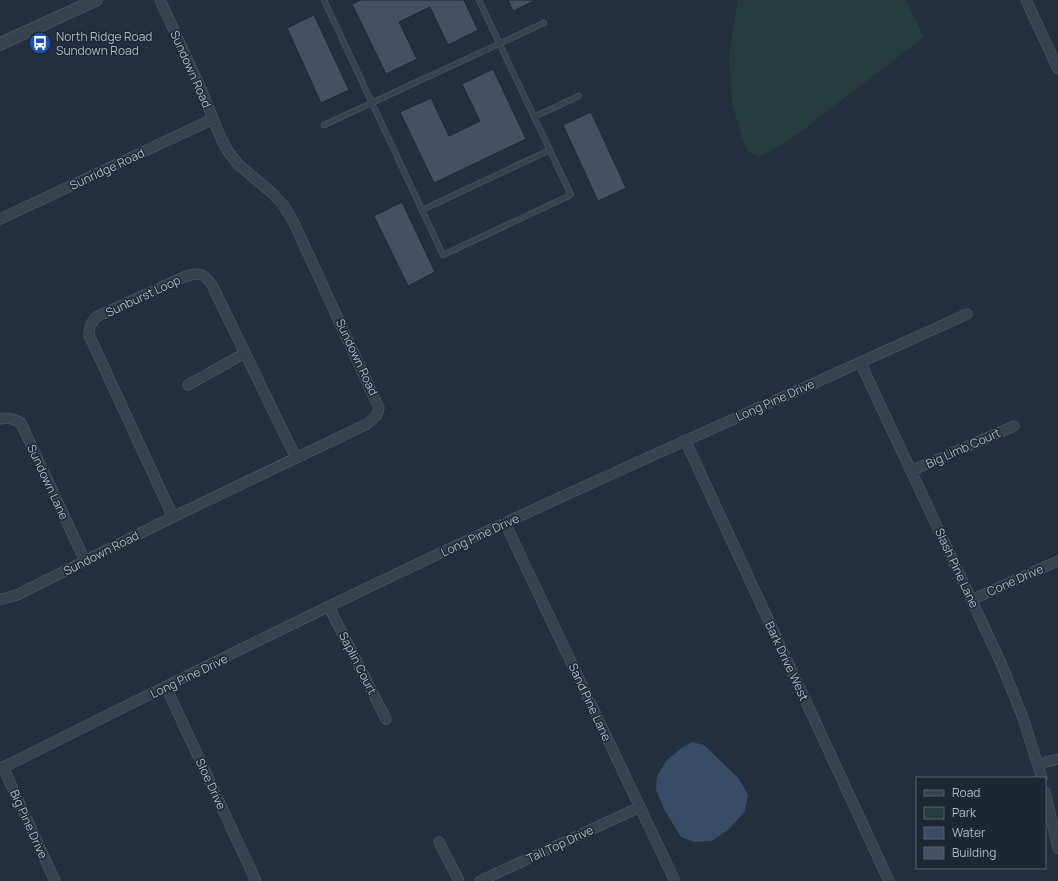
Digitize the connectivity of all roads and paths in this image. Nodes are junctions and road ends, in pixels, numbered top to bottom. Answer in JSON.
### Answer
{"nodes":[{"id":1,"x":96,"y":0,"type":"edge"},
{"id":2,"x":160,"y":0,"type":"edge"},
{"id":3,"x":324,"y":0,"type":"edge"},
{"id":4,"x":479,"y":0,"type":"edge"},
{"id":5,"x":1026,"y":0,"type":"edge"},
{"id":6,"x":544,"y":23,"type":"dead end"},
{"id":7,"x":500,"y":43,"type":"junction"},
{"id":8,"x":0,"y":44,"type":"edge"},
{"id":9,"x":1055,"y":52,"type":"edge"},
{"id":10,"x":1058,"y":69,"type":"edge"},
{"id":11,"x":580,"y":96,"type":"dead end"},
{"id":12,"x":372,"y":103,"type":"junction"},
{"id":13,"x":534,"y":117,"type":"junction"},
{"id":14,"x":213,"y":119,"type":"junction"},
{"id":15,"x":324,"y":125,"type":"dead end"},
{"id":16,"x":550,"y":150,"type":"junction"},
{"id":17,"x":422,"y":210,"type":"junction"},
{"id":18,"x":0,"y":219,"type":"edge"},
{"id":19,"x":967,"y":314,"type":"dead end"},
{"id":20,"x":245,"y":353,"type":"junction"},
{"id":21,"x":860,"y":362,"type":"junction"},
{"id":22,"x":188,"y":385,"type":"dead end"},
{"id":23,"x":0,"y":419,"type":"edge"},
{"id":24,"x":1014,"y":426,"type":"dead end"},
{"id":25,"x":685,"y":440,"type":"junction"},
{"id":26,"x":296,"y":458,"type":"junction"},
{"id":27,"x":911,"y":471,"type":"junction"},
{"id":28,"x":173,"y":517,"type":"junction"},
{"id":29,"x":505,"y":523,"type":"junction"},
{"id":30,"x":84,"y":561,"type":"junction"},
{"id":31,"x":1058,"y":561,"type":"edge"},
{"id":32,"x":0,"y":599,"type":"edge"},
{"id":33,"x":971,"y":600,"type":"junction"},
{"id":34,"x":330,"y":607,"type":"junction"},
{"id":35,"x":166,"y":687,"type":"junction"},
{"id":36,"x":386,"y":719,"type":"dead end"},
{"id":37,"x":1058,"y":759,"type":"edge"},
{"id":38,"x":1038,"y":764,"type":"junction"},
{"id":39,"x":2,"y":768,"type":"edge"},
{"id":40,"x":1042,"y":777,"type":"edge"},
{"id":41,"x":1046,"y":796,"type":"edge"},
{"id":42,"x":640,"y":807,"type":"junction"},
{"id":43,"x":439,"y":842,"type":"dead end"},
{"id":44,"x":1058,"y":848,"type":"edge"},
{"id":45,"x":55,"y":881,"type":"edge"},
{"id":46,"x":256,"y":881,"type":"edge"},
{"id":47,"x":460,"y":881,"type":"edge"},
{"id":48,"x":480,"y":881,"type":"edge"},
{"id":49,"x":675,"y":881,"type":"edge"},
{"id":50,"x":889,"y":881,"type":"edge"}],
"edges":[{"from":1,"to":8,"type":"street"},
{"from":2,"to":14,"type":"street","name":"Sundown Road"},
{"from":3,"to":12,"type":"lane"},
{"from":4,"to":7,"type":"lane"},
{"from":5,"to":9,"type":"street"},
{"from":6,"to":7,"type":"lane"},
{"from":7,"to":12,"type":"lane"},
{"from":7,"to":13,"type":"lane"},
{"from":9,"to":10,"type":"street"},
{"from":11,"to":13,"type":"lane"},
{"from":12,"to":15,"type":"lane"},
{"from":12,"to":17,"type":"lane"},
{"from":13,"to":16,"type":"lane"},
{"from":14,"to":18,"type":"street","name":"Sunridge Road"},
{"from":14,"to":26,"type":"street","name":"Sundown Road"},
{"from":16,"to":17,"type":"lane"},
{"from":16,"to":17,"type":"lane"},
{"from":19,"to":21,"type":"street","name":"Long Pine Drive"},
{"from":20,"to":22,"type":"street"},
{"from":20,"to":26,"type":"street","name":"Sunburst Loop"},
{"from":20,"to":28,"type":"street","name":"Sunburst Loop"},
{"from":21,"to":25,"type":"street","name":"Long Pine Drive"},
{"from":21,"to":27,"type":"street","name":"Slash Pine Lane"},
{"from":23,"to":30,"type":"street","name":"Sundown Lane"},
{"from":24,"to":27,"type":"street","name":"Big Limb Court"},
{"from":25,"to":29,"type":"street","name":"Long Pine Drive"},
{"from":25,"to":50,"type":"street","name":"Bark Drive West"},
{"from":26,"to":28,"type":"street","name":"Sundown Road"},
{"from":27,"to":33,"type":"street","name":"Slash Pine Lane"},
{"from":28,"to":30,"type":"street","name":"Sundown Road"},
{"from":29,"to":34,"type":"street","name":"Long Pine Drive"},
{"from":29,"to":42,"type":"street","name":"Sand Pine Lane"},
{"from":30,"to":32,"type":"street","name":"Sundown Road"},
{"from":31,"to":33,"type":"street","name":"Cone Drive"},
{"from":33,"to":38,"type":"street","name":"Slash Pine Lane"},
{"from":34,"to":35,"type":"street","name":"Long Pine Drive"},
{"from":34,"to":36,"type":"street","name":"Saplin Court"},
{"from":35,"to":39,"type":"street","name":"Long Pine Drive"},
{"from":35,"to":46,"type":"street","name":"Sloe Drive"},
{"from":37,"to":38,"type":"street"},
{"from":38,"to":40,"type":"street","name":"Slash Pine Lane"},
{"from":39,"to":45,"type":"street","name":"Big Pine Drive"},
{"from":41,"to":44,"type":"street"},
{"from":42,"to":48,"type":"street","name":"Tall Top Drive"},
{"from":42,"to":49,"type":"street","name":"Sand Pine Lane"},
{"from":43,"to":47,"type":"street"}]}
